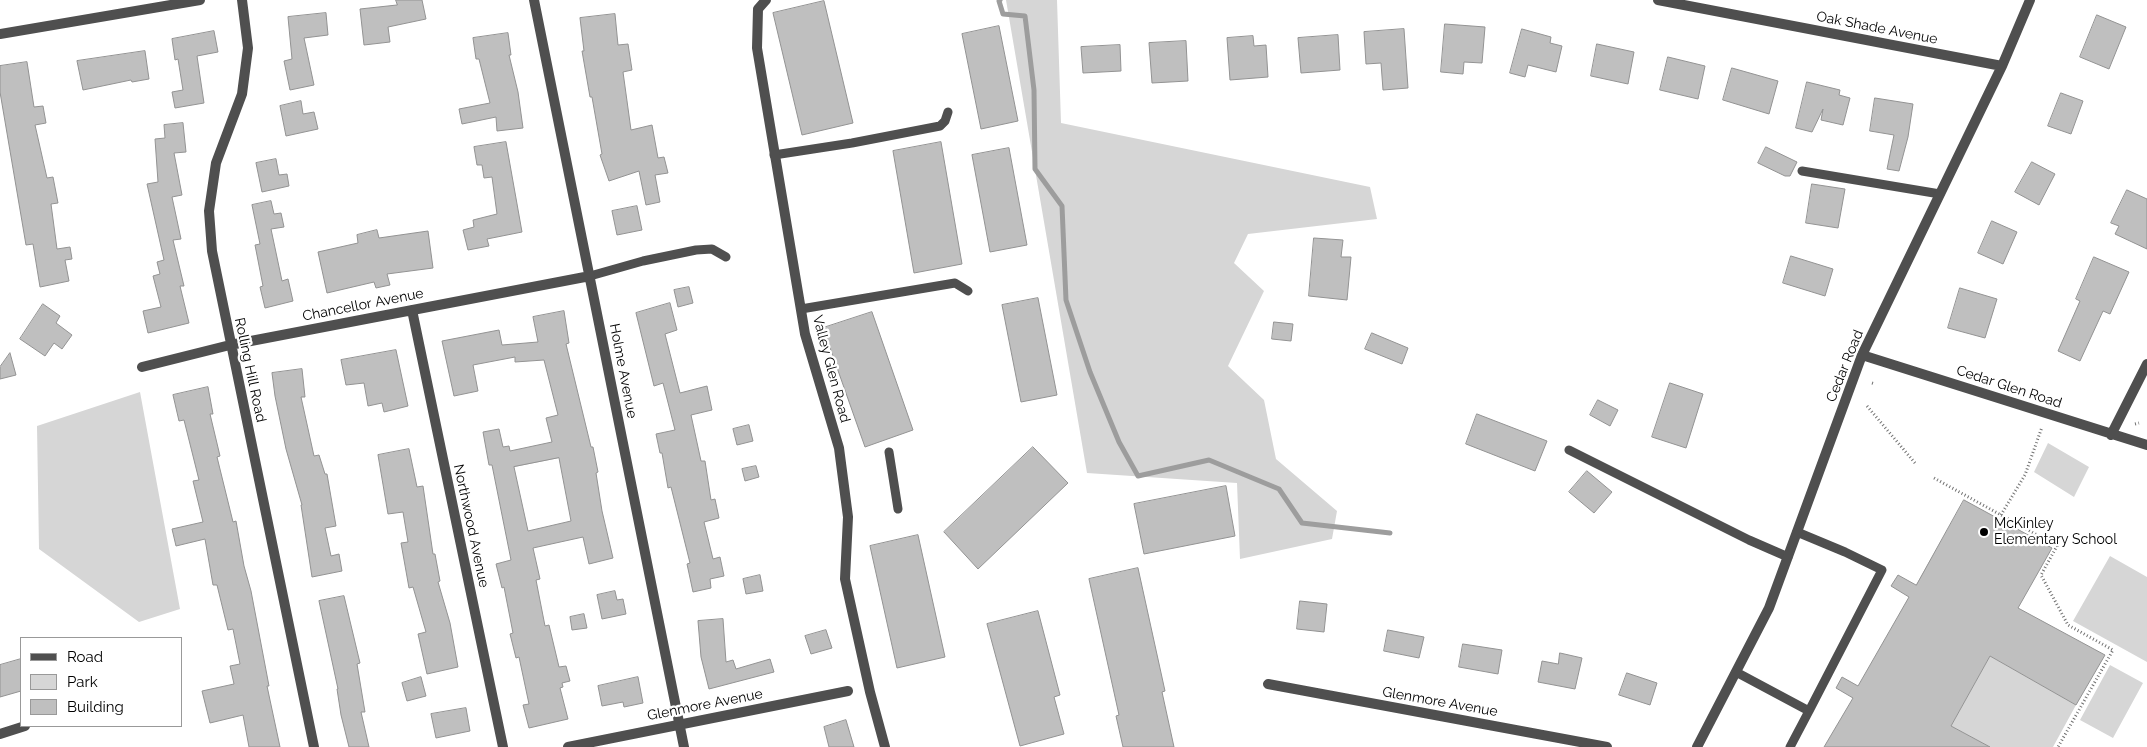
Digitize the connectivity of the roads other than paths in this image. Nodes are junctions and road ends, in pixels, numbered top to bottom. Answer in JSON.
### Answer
{"nodes":[{"id":1,"x":200,"y":0,"type":"edge"},
{"id":2,"x":242,"y":0,"type":"edge"},
{"id":3,"x":534,"y":0,"type":"edge"},
{"id":4,"x":766,"y":0,"type":"edge"},
{"id":5,"x":1658,"y":0,"type":"edge"},
{"id":6,"x":2030,"y":0,"type":"edge"},
{"id":7,"x":1687,"y":2,"type":"edge"},
{"id":8,"x":0,"y":34,"type":"edge"},
{"id":9,"x":2002,"y":66,"type":"junction"},
{"id":10,"x":948,"y":112,"type":"dead end"},
{"id":11,"x":774,"y":154,"type":"junction"},
{"id":12,"x":1802,"y":171,"type":"dead end"},
{"id":13,"x":1940,"y":194,"type":"junction"},
{"id":14,"x":726,"y":257,"type":"dead end"},
{"id":15,"x":590,"y":276,"type":"junction"},
{"id":16,"x":968,"y":291,"type":"dead end"},
{"id":17,"x":801,"y":309,"type":"junction"},
{"id":18,"x":412,"y":310,"type":"junction"},
{"id":19,"x":230,"y":345,"type":"junction"},
{"id":20,"x":1862,"y":355,"type":"junction"},
{"id":21,"x":2147,"y":364,"type":"edge"},
{"id":22,"x":142,"y":367,"type":"dead end"},
{"id":23,"x":2111,"y":435,"type":"junction"},
{"id":24,"x":2147,"y":445,"type":"edge"},
{"id":25,"x":1569,"y":450,"type":"dead end"},
{"id":26,"x":889,"y":452,"type":"dead end"},
{"id":27,"x":898,"y":509,"type":"dead end"},
{"id":28,"x":1797,"y":532,"type":"junction"},
{"id":29,"x":1788,"y":557,"type":"junction"},
{"id":30,"x":1736,"y":672,"type":"junction"},
{"id":31,"x":1268,"y":684,"type":"dead end"},
{"id":32,"x":848,"y":692,"type":"dead end"},
{"id":33,"x":1809,"y":711,"type":"junction"},
{"id":34,"x":679,"y":724,"type":"junction"},
{"id":35,"x":23,"y":727,"type":"edge"},
{"id":36,"x":0,"y":734,"type":"edge"},
{"id":37,"x":314,"y":747,"type":"edge"},
{"id":38,"x":503,"y":747,"type":"edge"},
{"id":39,"x":568,"y":747,"type":"edge"},
{"id":40,"x":684,"y":747,"type":"edge"},
{"id":41,"x":885,"y":747,"type":"edge"},
{"id":42,"x":1607,"y":747,"type":"edge"},
{"id":43,"x":1697,"y":747,"type":"edge"},
{"id":44,"x":1790,"y":747,"type":"edge"}],
"edges":[{"from":1,"to":8,"type":"street"},
{"from":2,"to":19,"type":"street","name":"Rolling Hill Road"},
{"from":3,"to":15,"type":"street","name":"Holme Avenue"},
{"from":4,"to":11,"type":"street","name":"Valley Glen Road"},
{"from":5,"to":7,"type":"street","name":"Oak Shade Avenue"},
{"from":6,"to":9,"type":"street","name":"Cedar Road"},
{"from":7,"to":9,"type":"street","name":"Oak Shade Avenue"},
{"from":9,"to":13,"type":"street","name":"Cedar Road"},
{"from":10,"to":11,"type":"lane"},
{"from":11,"to":17,"type":"street","name":"Valley Glen Road"},
{"from":12,"to":13,"type":"lane"},
{"from":13,"to":20,"type":"street","name":"Cedar Road"},
{"from":14,"to":15,"type":"lane"},
{"from":15,"to":18,"type":"street","name":"Chancellor Avenue"},
{"from":15,"to":34,"type":"street","name":"Holme Avenue"},
{"from":16,"to":17,"type":"lane"},
{"from":17,"to":41,"type":"street","name":"Valley Glen Road"},
{"from":18,"to":19,"type":"street","name":"Chancellor Avenue"},
{"from":18,"to":38,"type":"street","name":"Northwood Avenue"},
{"from":19,"to":22,"type":"street","name":"Chancellor Avenue"},
{"from":19,"to":37,"type":"street","name":"Rolling Hill Road"},
{"from":20,"to":23,"type":"street","name":"Cedar Glen Road"},
{"from":20,"to":28,"type":"street","name":"Cedar Road"},
{"from":21,"to":23,"type":"street"},
{"from":23,"to":24,"type":"street","name":"Cedar Glen Road"},
{"from":25,"to":29,"type":"lane"},
{"from":26,"to":27,"type":"lane"},
{"from":28,"to":29,"type":"street","name":"Cedar Road"},
{"from":28,"to":33,"type":"lane"},
{"from":29,"to":30,"type":"street","name":"Cedar Road"},
{"from":30,"to":33,"type":"lane"},
{"from":30,"to":43,"type":"street","name":"Cedar Road"},
{"from":31,"to":42,"type":"street","name":"Glenmore Avenue"},
{"from":32,"to":34,"type":"street","name":"Glenmore Avenue"},
{"from":33,"to":44,"type":"lane"},
{"from":34,"to":39,"type":"street","name":"Glenmore Avenue"},
{"from":34,"to":40,"type":"street","name":"Holme Avenue"},
{"from":35,"to":36,"type":"street"}]}
